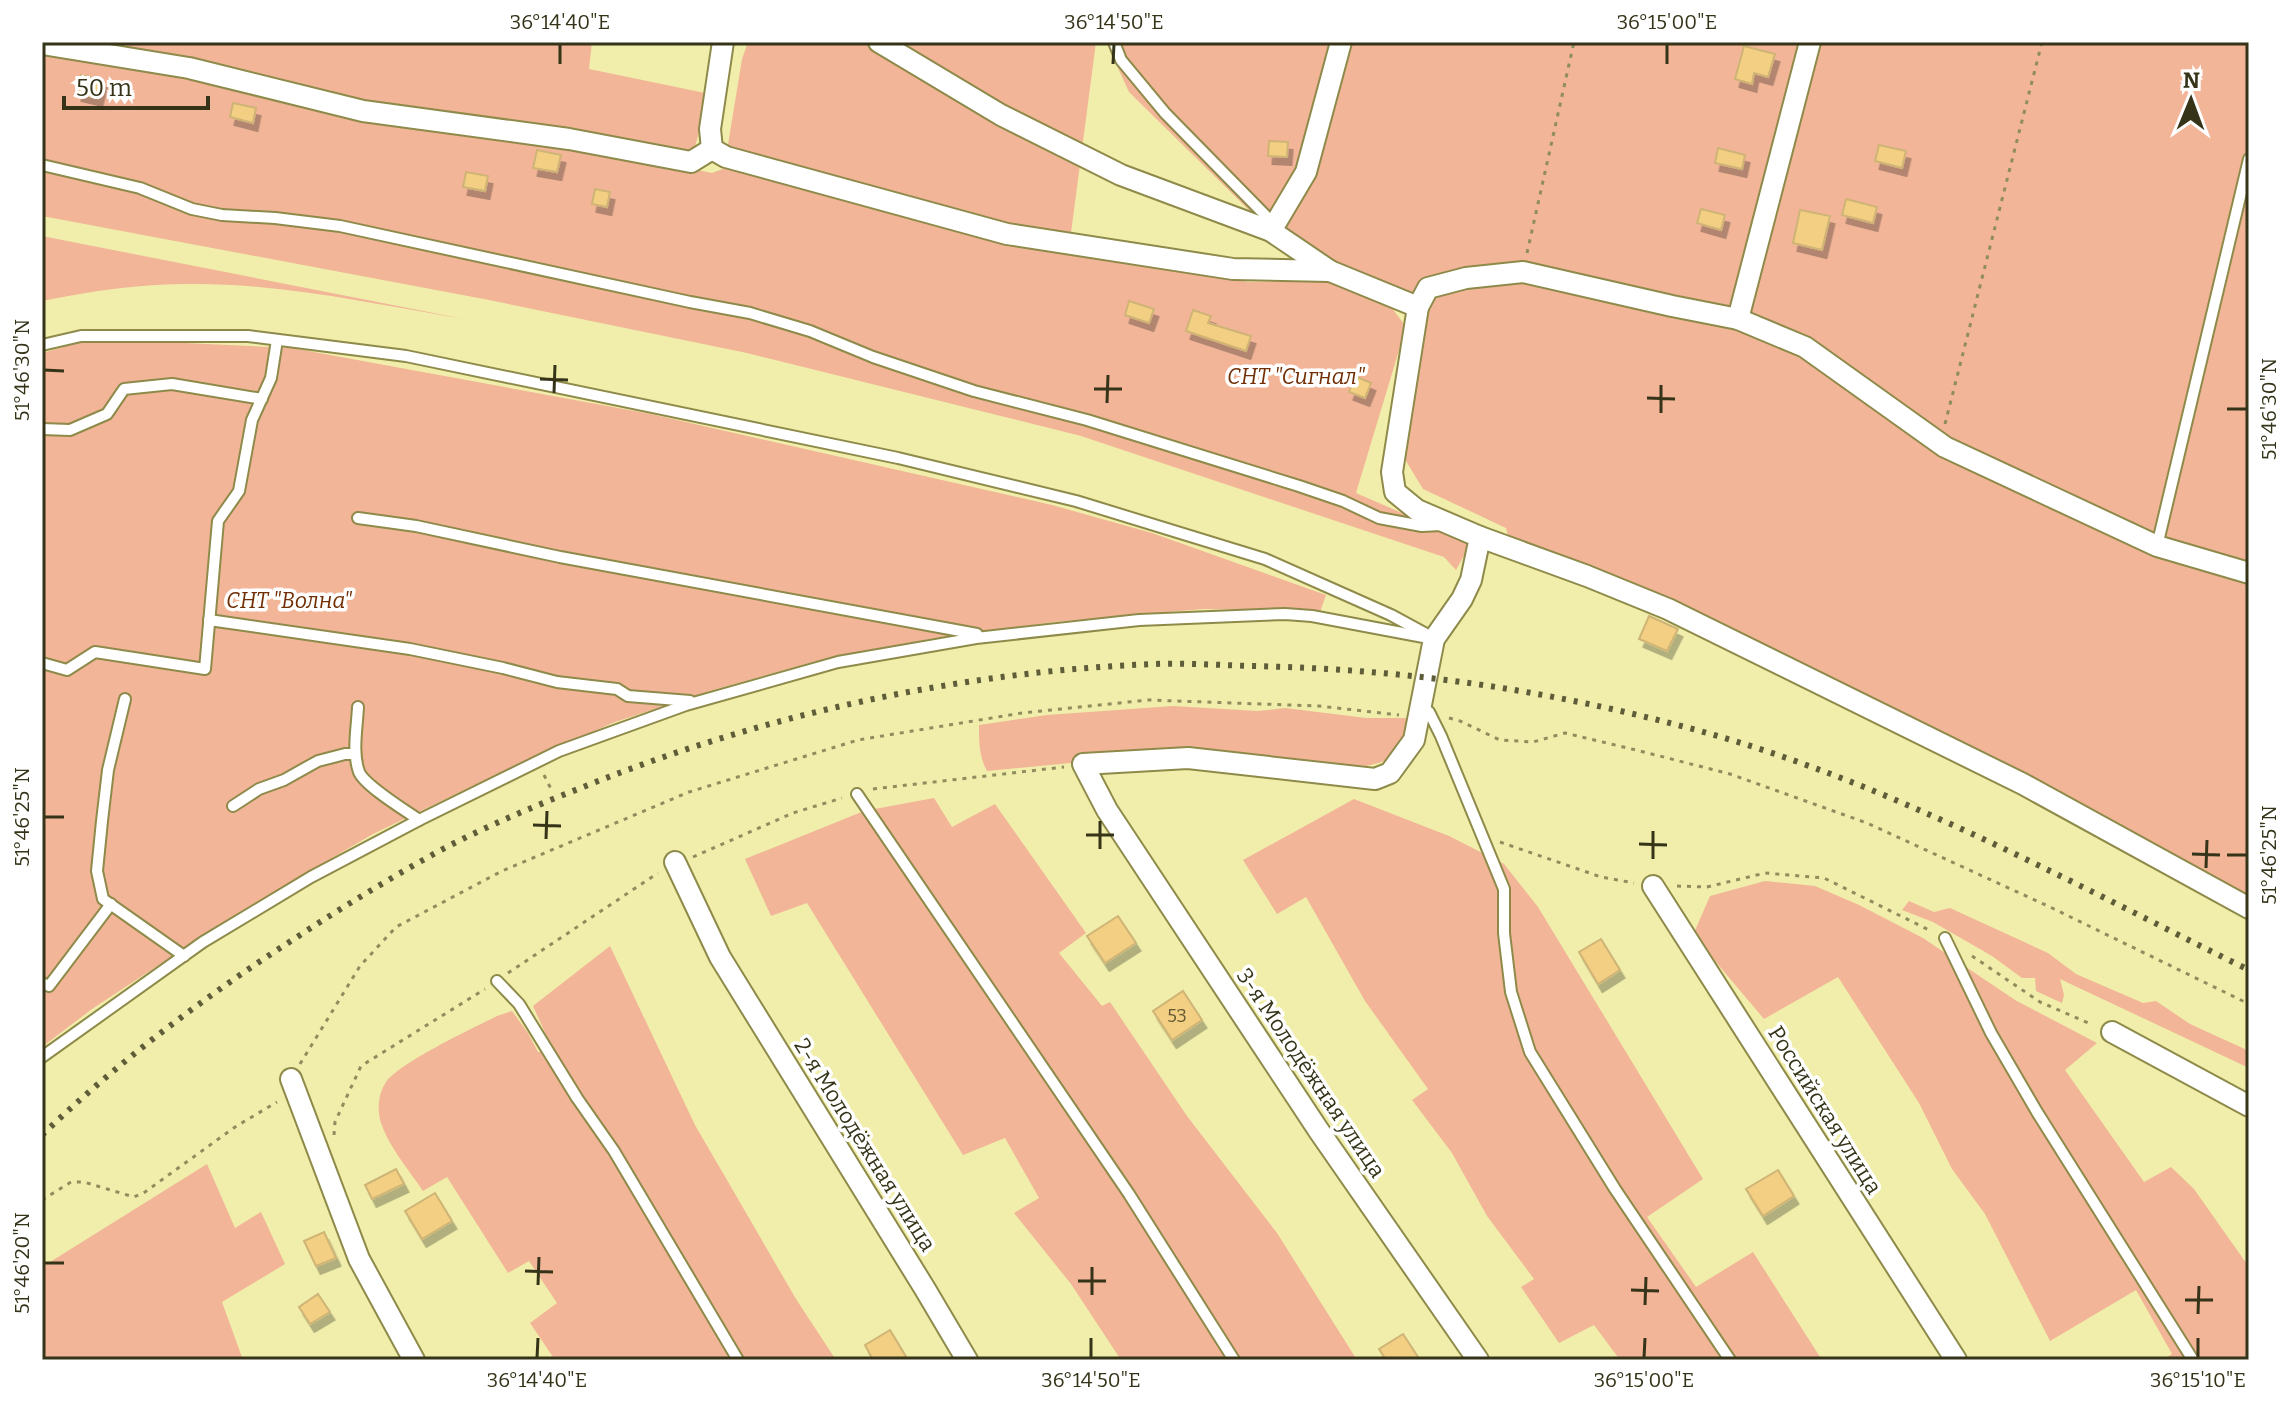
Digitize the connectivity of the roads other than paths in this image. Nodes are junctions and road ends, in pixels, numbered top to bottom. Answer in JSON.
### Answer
{"nodes":[{"id":1,"x":723,"y":42,"type":"edge"},
{"id":2,"x":879,"y":42,"type":"edge"},
{"id":3,"x":1114,"y":42,"type":"edge"},
{"id":4,"x":1341,"y":42,"type":"edge"},
{"id":5,"x":1810,"y":42,"type":"edge"},
{"id":6,"x":42,"y":44,"type":"edge"},
{"id":7,"x":712,"y":149,"type":"junction"},
{"id":8,"x":2249,"y":159,"type":"edge"},
{"id":9,"x":42,"y":165,"type":"edge"},
{"id":10,"x":1271,"y":231,"type":"junction"},
{"id":11,"x":1330,"y":271,"type":"junction"},
{"id":12,"x":1418,"y":307,"type":"junction"},
{"id":13,"x":1738,"y":319,"type":"junction"},
{"id":14,"x":277,"y":340,"type":"junction"},
{"id":15,"x":42,"y":345,"type":"edge"},
{"id":16,"x":262,"y":399,"type":"junction"},
{"id":17,"x":42,"y":429,"type":"edge"},
{"id":18,"x":358,"y":518,"type":"dead end"},
{"id":19,"x":1451,"y":524,"type":"junction"},
{"id":20,"x":1480,"y":537,"type":"junction"},
{"id":21,"x":2157,"y":546,"type":"junction"},
{"id":22,"x":2249,"y":573,"type":"edge"},
{"id":23,"x":209,"y":620,"type":"junction"},
{"id":24,"x":987,"y":636,"type":"junction"},
{"id":25,"x":1434,"y":639,"type":"junction"},
{"id":26,"x":42,"y":663,"type":"edge"},
{"id":27,"x":125,"y":699,"type":"dead end"},
{"id":28,"x":698,"y":702,"type":"junction"},
{"id":29,"x":358,"y":707,"type":"dead end"},
{"id":30,"x":1425,"y":709,"type":"junction"},
{"id":31,"x":355,"y":754,"type":"junction"},
{"id":32,"x":857,"y":794,"type":"road end"},
{"id":33,"x":233,"y":806,"type":"dead end"},
{"id":34,"x":419,"y":820,"type":"junction"},
{"id":35,"x":675,"y":862,"type":"road end"},
{"id":36,"x":1653,"y":886,"type":"road end"},
{"id":37,"x":111,"y":904,"type":"junction"},
{"id":38,"x":2249,"y":908,"type":"edge"},
{"id":39,"x":1945,"y":938,"type":"road end"},
{"id":40,"x":184,"y":956,"type":"junction"},
{"id":41,"x":497,"y":981,"type":"road end"},
{"id":42,"x":44,"y":988,"type":"edge"},
{"id":43,"x":2112,"y":1032,"type":"road end"},
{"id":44,"x":42,"y":1057,"type":"edge"},
{"id":45,"x":293,"y":1085,"type":"road end"},
{"id":46,"x":2249,"y":1106,"type":"edge"},
{"id":47,"x":414,"y":1360,"type":"edge"},
{"id":48,"x":738,"y":1360,"type":"edge"},
{"id":49,"x":967,"y":1360,"type":"edge"},
{"id":50,"x":1234,"y":1360,"type":"edge"},
{"id":51,"x":1478,"y":1360,"type":"edge"},
{"id":52,"x":1730,"y":1360,"type":"edge"},
{"id":53,"x":1956,"y":1360,"type":"edge"},
{"id":54,"x":2193,"y":1360,"type":"edge"}],
"edges":[{"from":1,"to":7,"type":"street"},
{"from":2,"to":10,"type":"street"},
{"from":3,"to":10,"type":"lane"},
{"from":4,"to":10,"type":"street"},
{"from":5,"to":13,"type":"street"},
{"from":6,"to":7,"type":"street"},
{"from":7,"to":11,"type":"street"},
{"from":8,"to":21,"type":"lane"},
{"from":9,"to":19,"type":"lane"},
{"from":10,"to":11,"type":"street"},
{"from":11,"to":12,"type":"street"},
{"from":12,"to":13,"type":"street"},
{"from":12,"to":19,"type":"street"},
{"from":13,"to":21,"type":"street"},
{"from":14,"to":15,"type":"lane"},
{"from":14,"to":16,"type":"lane"},
{"from":14,"to":25,"type":"lane"},
{"from":16,"to":17,"type":"lane"},
{"from":16,"to":23,"type":"lane"},
{"from":18,"to":24,"type":"lane"},
{"from":19,"to":20,"type":"street"},
{"from":20,"to":25,"type":"street"},
{"from":20,"to":38,"type":"street"},
{"from":21,"to":22,"type":"street"},
{"from":23,"to":26,"type":"lane"},
{"from":23,"to":28,"type":"lane"},
{"from":24,"to":25,"type":"lane"},
{"from":24,"to":28,"type":"lane"},
{"from":25,"to":30,"type":"street"},
{"from":27,"to":37,"type":"lane"},
{"from":28,"to":34,"type":"lane"},
{"from":29,"to":31,"type":"lane"},
{"from":30,"to":51,"type":"street","name":"3-я Молодёжная улица"},
{"from":30,"to":52,"type":"lane"},
{"from":31,"to":33,"type":"lane"},
{"from":31,"to":34,"type":"lane"},
{"from":32,"to":50,"type":"lane"},
{"from":34,"to":40,"type":"lane"},
{"from":35,"to":49,"type":"street","name":"2-я Молодёжная улица"},
{"from":36,"to":53,"type":"street","name":"Российская улица"},
{"from":37,"to":40,"type":"lane"},
{"from":37,"to":42,"type":"lane"},
{"from":39,"to":54,"type":"lane"},
{"from":40,"to":44,"type":"lane"},
{"from":41,"to":48,"type":"lane"},
{"from":43,"to":46,"type":"street"},
{"from":45,"to":47,"type":"street"}]}
